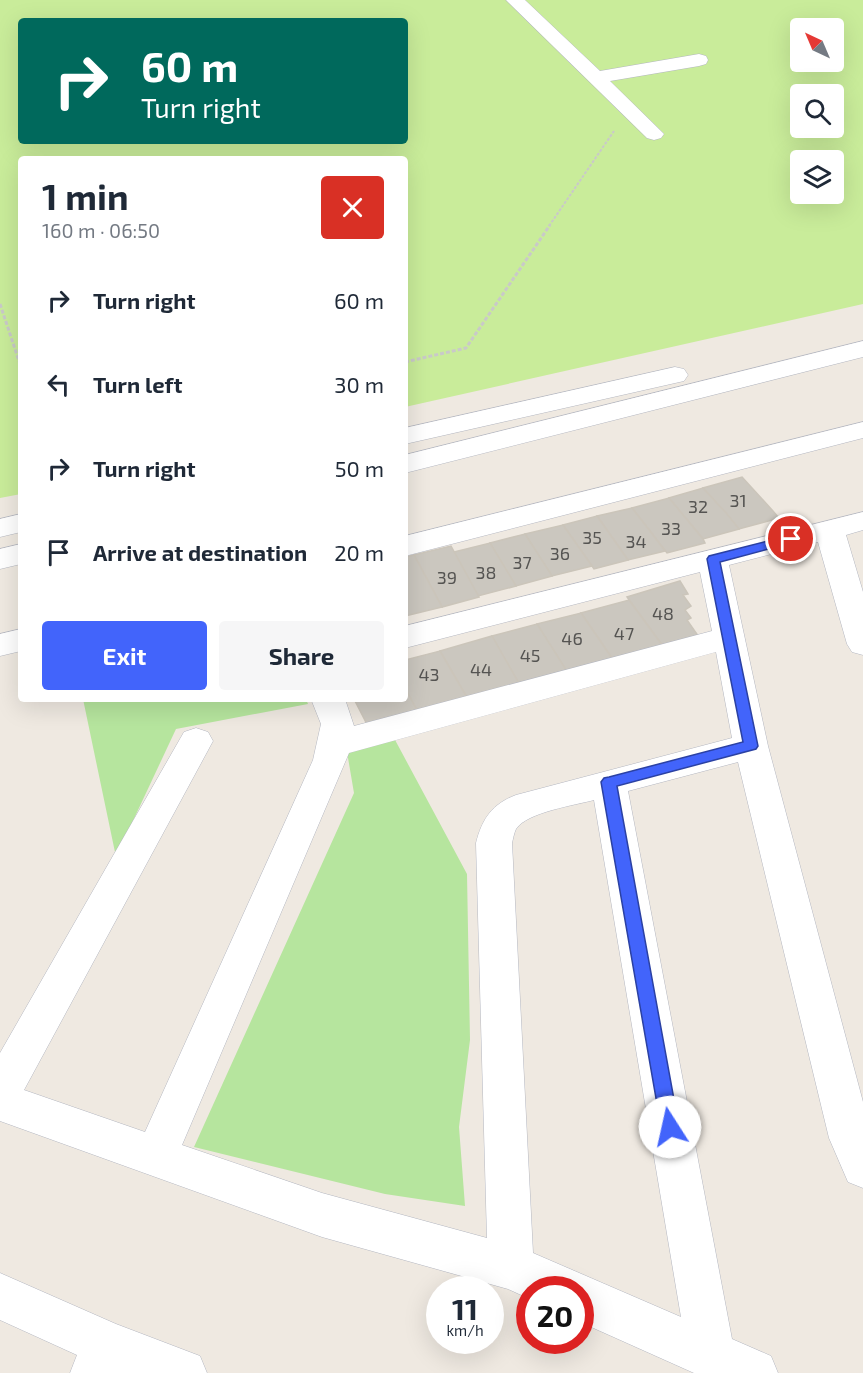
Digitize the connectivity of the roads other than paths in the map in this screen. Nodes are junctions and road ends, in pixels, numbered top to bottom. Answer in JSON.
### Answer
{"nodes":[{"id":1,"x":515,"y":0,"type":"edge"},
{"id":2,"x":699,"y":60,"type":"dead end"},
{"id":3,"x":596,"y":78,"type":"junction"},
{"id":4,"x":654,"y":134,"type":"dead end"},
{"id":5,"x":862,"y":338,"type":"edge"},
{"id":6,"x":863,"y":430,"type":"edge"},
{"id":7,"x":408,"y":435,"type":"edge"},
{"id":8,"x":408,"y":463,"type":"edge"},
{"id":9,"x":863,"y":521,"type":"edge"},
{"id":10,"x":18,"y":524,"type":"edge"},
{"id":11,"x":0,"y":528,"type":"edge"},
{"id":12,"x":829,"y":529,"type":"junction"},
{"id":13,"x":408,"y":545,"type":"edge"},
{"id":14,"x":18,"y":555,"type":"edge"},
{"id":15,"x":0,"y":559,"type":"edge"},
{"id":16,"x":713,"y":559,"type":"junction"},
{"id":17,"x":408,"y":636,"type":"edge"},
{"id":18,"x":729,"y":637,"type":"junction"},
{"id":19,"x":18,"y":641,"type":"edge"},
{"id":20,"x":863,"y":644,"type":"edge"},
{"id":21,"x":0,"y":645,"type":"edge"},
{"id":22,"x":329,"y":702,"type":"edge"},
{"id":23,"x":196,"y":741,"type":"dead end"},
{"id":24,"x":333,"y":745,"type":"junction"},
{"id":25,"x":751,"y":746,"type":"junction"},
{"id":26,"x":609,"y":782,"type":"junction"},
{"id":27,"x":0,"y":1093,"type":"edge"},
{"id":28,"x":0,"y":1101,"type":"edge"},
{"id":29,"x":156,"y":1155,"type":"junction"},
{"id":30,"x":863,"y":1167,"type":"edge"},
{"id":31,"x":511,"y":1267,"type":"junction"},
{"id":32,"x":531,"y":1276,"type":"edge"},
{"id":33,"x":0,"y":1296,"type":"edge"},
{"id":34,"x":594,"y":1304,"type":"edge"},
{"id":35,"x":711,"y":1356,"type":"junction"},
{"id":36,"x":101,"y":1359,"type":"edge"},
{"id":37,"x":183,"y":1373,"type":"edge"},
{"id":38,"x":754,"y":1373,"type":"edge"}],
"edges":[{"from":1,"to":3,"type":"street"},
{"from":2,"to":3,"type":"street"},
{"from":3,"to":4,"type":"street"},
{"from":5,"to":7,"type":"street"},
{"from":5,"to":8,"type":"street"},
{"from":6,"to":13,"type":"street"},
{"from":9,"to":12,"type":"street"},
{"from":10,"to":11,"type":"street"},
{"from":12,"to":16,"type":"street"},
{"from":12,"to":20,"type":"street"},
{"from":14,"to":15,"type":"street"},
{"from":16,"to":17,"type":"street"},
{"from":16,"to":18,"type":"street"},
{"from":18,"to":24,"type":"street"},
{"from":18,"to":25,"type":"street"},
{"from":19,"to":21,"type":"street"},
{"from":22,"to":24,"type":"street"},
{"from":23,"to":27,"type":"street"},
{"from":24,"to":29,"type":"street"},
{"from":25,"to":26,"type":"street"},
{"from":25,"to":30,"type":"street"},
{"from":26,"to":31,"type":"street"},
{"from":26,"to":35,"type":"street"},
{"from":28,"to":29,"type":"street"},
{"from":29,"to":31,"type":"street"},
{"from":31,"to":32,"type":"street"},
{"from":33,"to":36,"type":"street"},
{"from":34,"to":35,"type":"street"},
{"from":35,"to":38,"type":"street"},
{"from":36,"to":37,"type":"street"}]}
